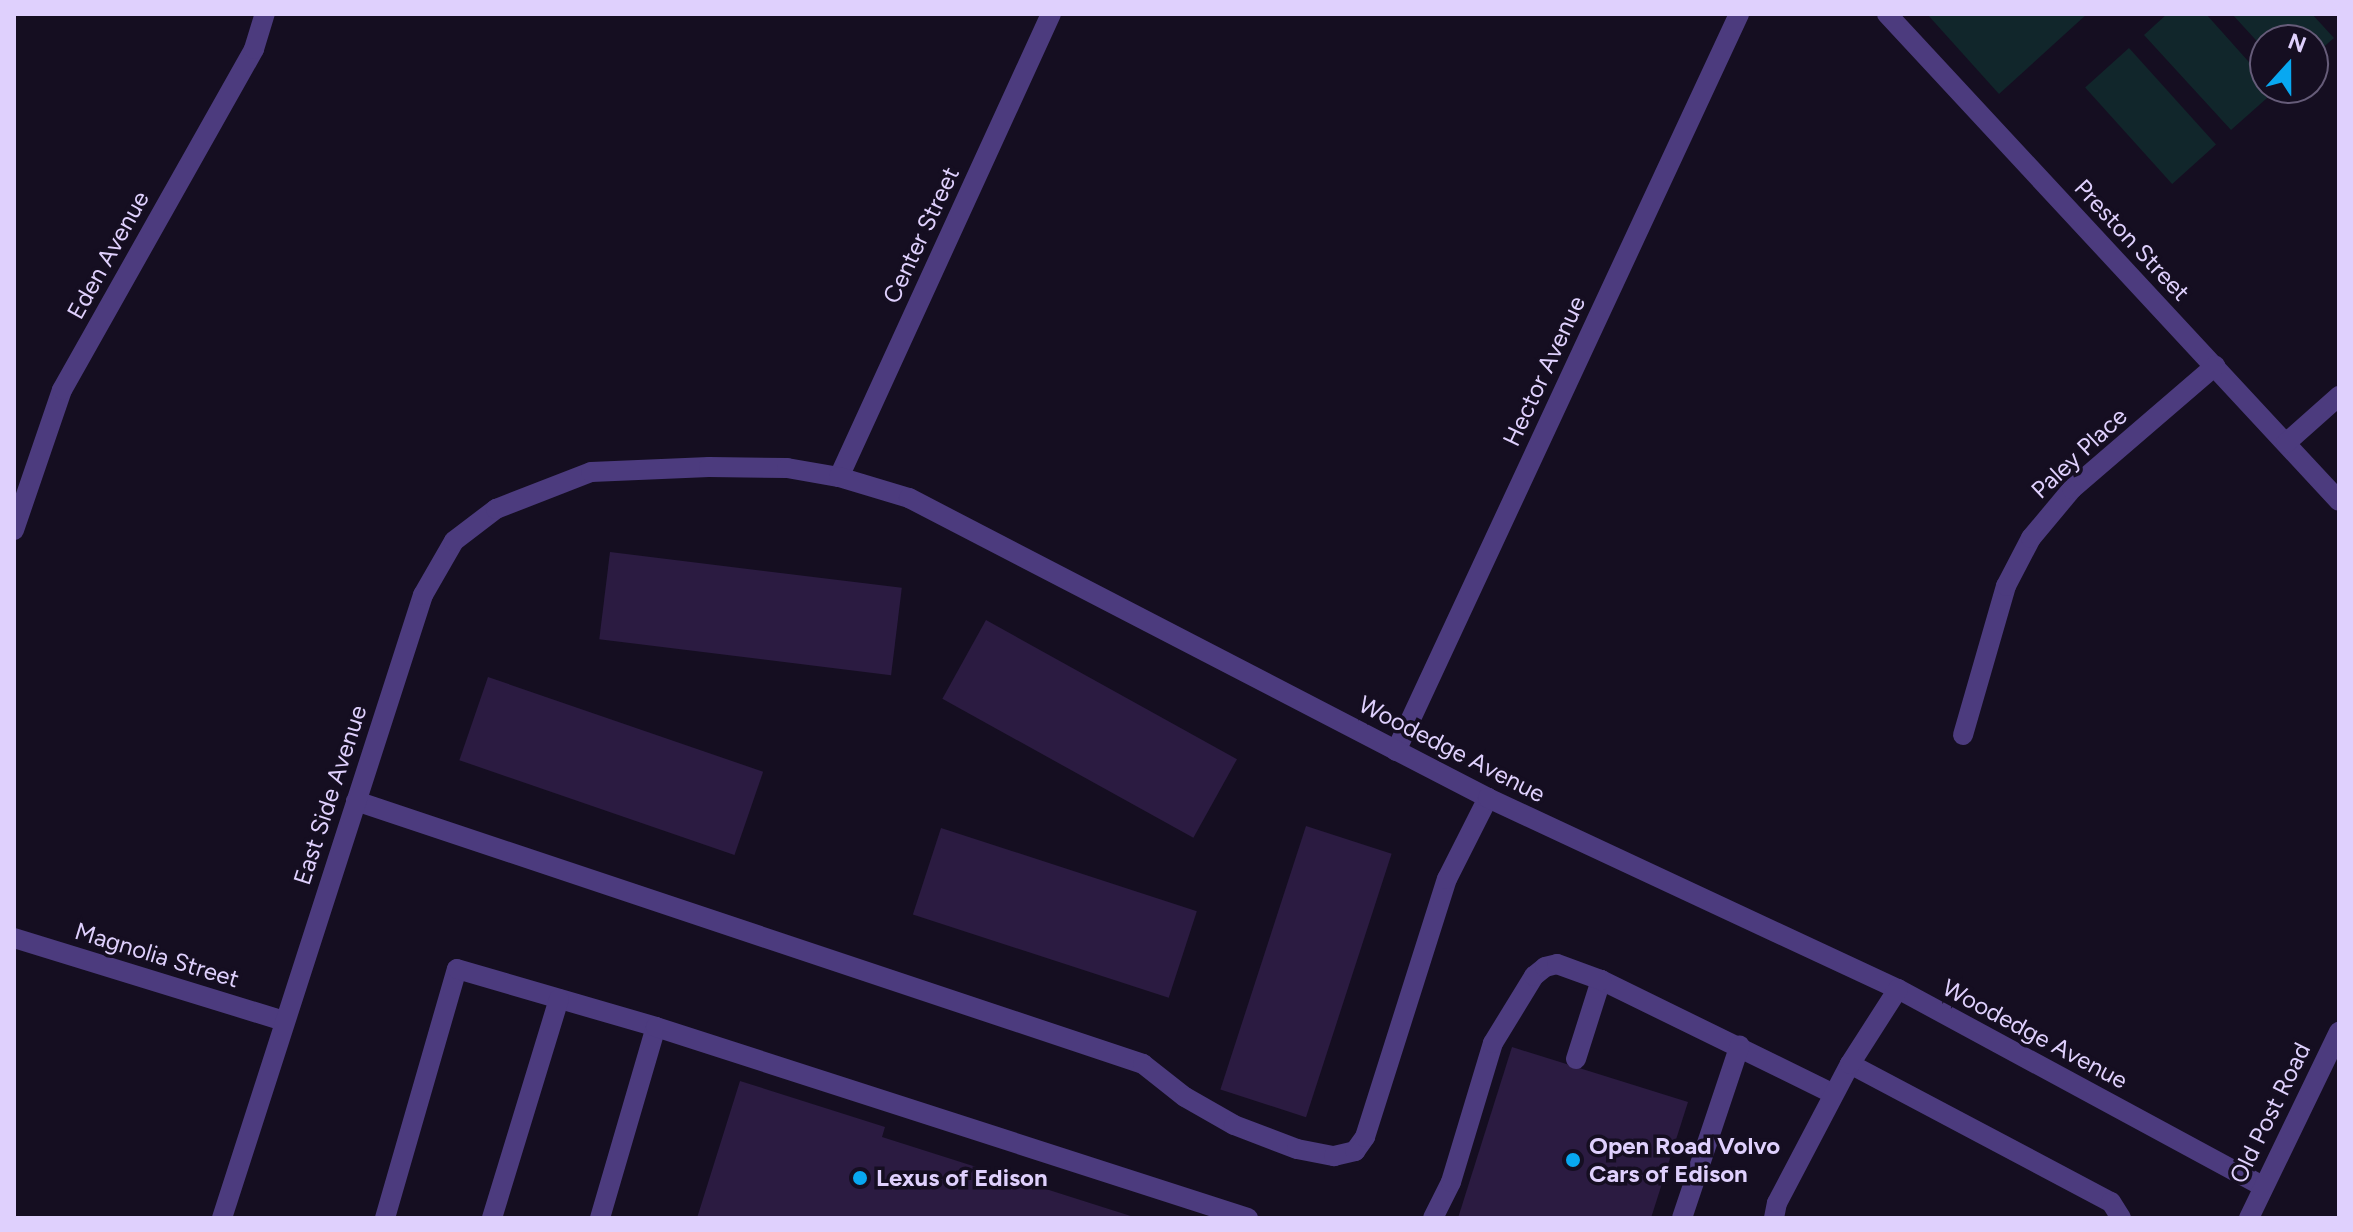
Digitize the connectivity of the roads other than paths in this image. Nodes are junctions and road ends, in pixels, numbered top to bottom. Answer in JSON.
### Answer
{"nodes":[{"id":1,"x":265,"y":14,"type":"edge"},
{"id":2,"x":1051,"y":14,"type":"edge"},
{"id":3,"x":1739,"y":14,"type":"edge"},
{"id":4,"x":1887,"y":14,"type":"edge"},
{"id":5,"x":2215,"y":366,"type":"junction"},
{"id":6,"x":2339,"y":396,"type":"edge"},
{"id":7,"x":2286,"y":443,"type":"junction"},
{"id":8,"x":591,"y":472,"type":"joint"},
{"id":9,"x":839,"y":477,"type":"junction"},
{"id":10,"x":2339,"y":501,"type":"edge"},
{"id":11,"x":14,"y":530,"type":"edge"},
{"id":12,"x":1963,"y":735,"type":"dead end"},
{"id":13,"x":1396,"y":751,"type":"junction"},
{"id":14,"x":1488,"y":798,"type":"junction"},
{"id":15,"x":356,"y":801,"type":"junction"},
{"id":16,"x":14,"y":938,"type":"edge"},
{"id":17,"x":1601,"y":980,"type":"junction"},
{"id":18,"x":1898,"y":989,"type":"junction"},
{"id":19,"x":559,"y":999,"type":"junction"},
{"id":20,"x":284,"y":1021,"type":"junction"},
{"id":21,"x":656,"y":1027,"type":"junction"},
{"id":22,"x":2339,"y":1032,"type":"edge"},
{"id":23,"x":1740,"y":1045,"type":"junction"},
{"id":24,"x":1576,"y":1059,"type":"dead end"},
{"id":25,"x":1850,"y":1064,"type":"junction"},
{"id":26,"x":1834,"y":1094,"type":"junction"},
{"id":27,"x":2262,"y":1186,"type":"junction"},
{"id":28,"x":1193,"y":1210,"type":"edge"},
{"id":29,"x":222,"y":1218,"type":"edge"},
{"id":30,"x":385,"y":1218,"type":"edge"},
{"id":31,"x":492,"y":1218,"type":"edge"},
{"id":32,"x":600,"y":1218,"type":"edge"},
{"id":33,"x":1248,"y":1218,"type":"edge"},
{"id":34,"x":1433,"y":1218,"type":"edge"},
{"id":35,"x":1682,"y":1218,"type":"edge"},
{"id":36,"x":1774,"y":1218,"type":"edge"},
{"id":37,"x":2121,"y":1218,"type":"edge"},
{"id":38,"x":2249,"y":1218,"type":"edge"}],
"edges":[{"from":1,"to":11,"type":"street","name":"Eden Avenue"},
{"from":2,"to":9,"type":"street","name":"Center Street"},
{"from":3,"to":13,"type":"street","name":"Hector Avenue"},
{"from":4,"to":5,"type":"street","name":"Preston Street"},
{"from":5,"to":7,"type":"street","name":"Preston Street"},
{"from":5,"to":12,"type":"street","name":"Paley Place"},
{"from":6,"to":7,"type":"street"},
{"from":7,"to":10,"type":"street","name":"Preston Street"},
{"from":8,"to":9,"type":"street","name":"Woodedge Avenue"},
{"from":8,"to":15,"type":"street","name":"East Side Avenue"},
{"from":9,"to":13,"type":"street","name":"Woodedge Avenue"},
{"from":13,"to":14,"type":"street","name":"Woodedge Avenue"},
{"from":14,"to":15,"type":"street"},
{"from":14,"to":18,"type":"street","name":"Woodedge Avenue"},
{"from":15,"to":20,"type":"street","name":"East Side Avenue"},
{"from":16,"to":20,"type":"street","name":"Magnolia Street"},
{"from":17,"to":23,"type":"street"},
{"from":17,"to":24,"type":"street"},
{"from":17,"to":34,"type":"street"},
{"from":18,"to":25,"type":"street"},
{"from":18,"to":27,"type":"street","name":"Woodedge Avenue"},
{"from":19,"to":21,"type":"street"},
{"from":19,"to":30,"type":"street"},
{"from":19,"to":31,"type":"street"},
{"from":20,"to":29,"type":"street","name":"East Side Avenue"},
{"from":21,"to":28,"type":"street"},
{"from":21,"to":32,"type":"street"},
{"from":22,"to":27,"type":"street","name":"Old Post Road"},
{"from":23,"to":26,"type":"street"},
{"from":23,"to":35,"type":"street"},
{"from":25,"to":26,"type":"street"},
{"from":25,"to":37,"type":"street"},
{"from":26,"to":36,"type":"street"},
{"from":27,"to":38,"type":"street","name":"Old Post Road"},
{"from":28,"to":33,"type":"street"}]}
